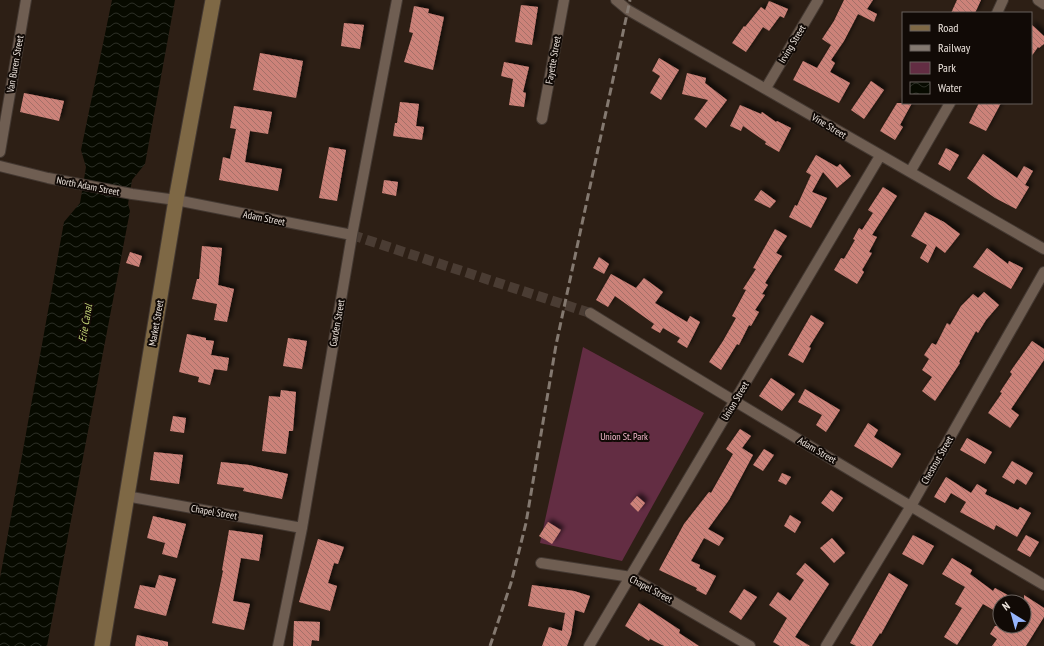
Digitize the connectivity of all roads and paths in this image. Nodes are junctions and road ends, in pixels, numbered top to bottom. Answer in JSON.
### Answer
{"nodes":[{"id":1,"x":26,"y":0,"type":"edge"},
{"id":2,"x":213,"y":0,"type":"edge"},
{"id":3,"x":397,"y":0,"type":"edge"},
{"id":4,"x":564,"y":0,"type":"edge"},
{"id":5,"x":616,"y":0,"type":"edge"},
{"id":6,"x":818,"y":0,"type":"edge"},
{"id":7,"x":1003,"y":0,"type":"edge"},
{"id":8,"x":1038,"y":0,"type":"edge"},
{"id":9,"x":1044,"y":4,"type":"edge"},
{"id":10,"x":997,"y":12,"type":"edge"},
{"id":11,"x":766,"y":88,"type":"junction"},
{"id":12,"x":949,"y":104,"type":"edge"},
{"id":13,"x":542,"y":119,"type":"dead end"},
{"id":14,"x":0,"y":152,"type":"edge"},
{"id":15,"x":880,"y":156,"type":"junction"},
{"id":16,"x":0,"y":166,"type":"edge"},
{"id":17,"x":910,"y":172,"type":"junction"},
{"id":18,"x":176,"y":200,"type":"junction"},
{"id":19,"x":352,"y":235,"type":"junction"},
{"id":20,"x":1044,"y":249,"type":"edge"},
{"id":21,"x":1044,"y":272,"type":"edge"},
{"id":22,"x":590,"y":313,"type":"tunnel mouth"},
{"id":23,"x":734,"y":402,"type":"junction"},
{"id":24,"x":126,"y":496,"type":"junction"},
{"id":25,"x":911,"y":506,"type":"junction"},
{"id":26,"x":302,"y":528,"type":"junction"},
{"id":27,"x":541,"y":563,"type":"dead end"},
{"id":28,"x":631,"y":577,"type":"junction"},
{"id":29,"x":1044,"y":585,"type":"edge"},
{"id":30,"x":102,"y":646,"type":"edge"},
{"id":31,"x":278,"y":646,"type":"edge"},
{"id":32,"x":589,"y":646,"type":"edge"},
{"id":33,"x":750,"y":646,"type":"edge"},
{"id":34,"x":826,"y":646,"type":"edge"}],
"edges":[{"from":1,"to":14,"type":"street","name":"Van Buren Street"},
{"from":2,"to":18,"type":"street","name":"Market Street"},
{"from":3,"to":19,"type":"street","name":"Garden Street"},
{"from":4,"to":13,"type":"street","name":"Fayette Street"},
{"from":5,"to":11,"type":"street","name":"Vine Street"},
{"from":6,"to":11,"type":"street","name":"Irving Street"},
{"from":7,"to":10,"type":"street"},
{"from":8,"to":9,"type":"street"},
{"from":11,"to":15,"type":"street","name":"Vine Street"},
{"from":12,"to":17,"type":"street"},
{"from":15,"to":17,"type":"street","name":"Vine Street"},
{"from":15,"to":23,"type":"street","name":"Union Street"},
{"from":16,"to":18,"type":"street","name":"North Adam Street"},
{"from":17,"to":20,"type":"street","name":"Vine Street"},
{"from":18,"to":19,"type":"street","name":"Adam Street"},
{"from":18,"to":24,"type":"street","name":"Market Street"},
{"from":19,"to":26,"type":"street","name":"Garden Street"},
{"from":21,"to":25,"type":"street","name":"Chestnut Street"},
{"from":22,"to":23,"type":"street","name":"Adam Street"},
{"from":23,"to":25,"type":"street","name":"Adam Street"},
{"from":23,"to":28,"type":"street","name":"Union Street"},
{"from":24,"to":26,"type":"street","name":"Chapel Street"},
{"from":24,"to":30,"type":"street","name":"Market Street"},
{"from":25,"to":29,"type":"street","name":"Adam Street"},
{"from":25,"to":34,"type":"street","name":"Chestnut Street"},
{"from":26,"to":31,"type":"street","name":"Garden Street"},
{"from":27,"to":28,"type":"street","name":"Chapel Street"},
{"from":28,"to":32,"type":"street","name":"Union Street"},
{"from":28,"to":33,"type":"street","name":"Chapel Street"}]}
